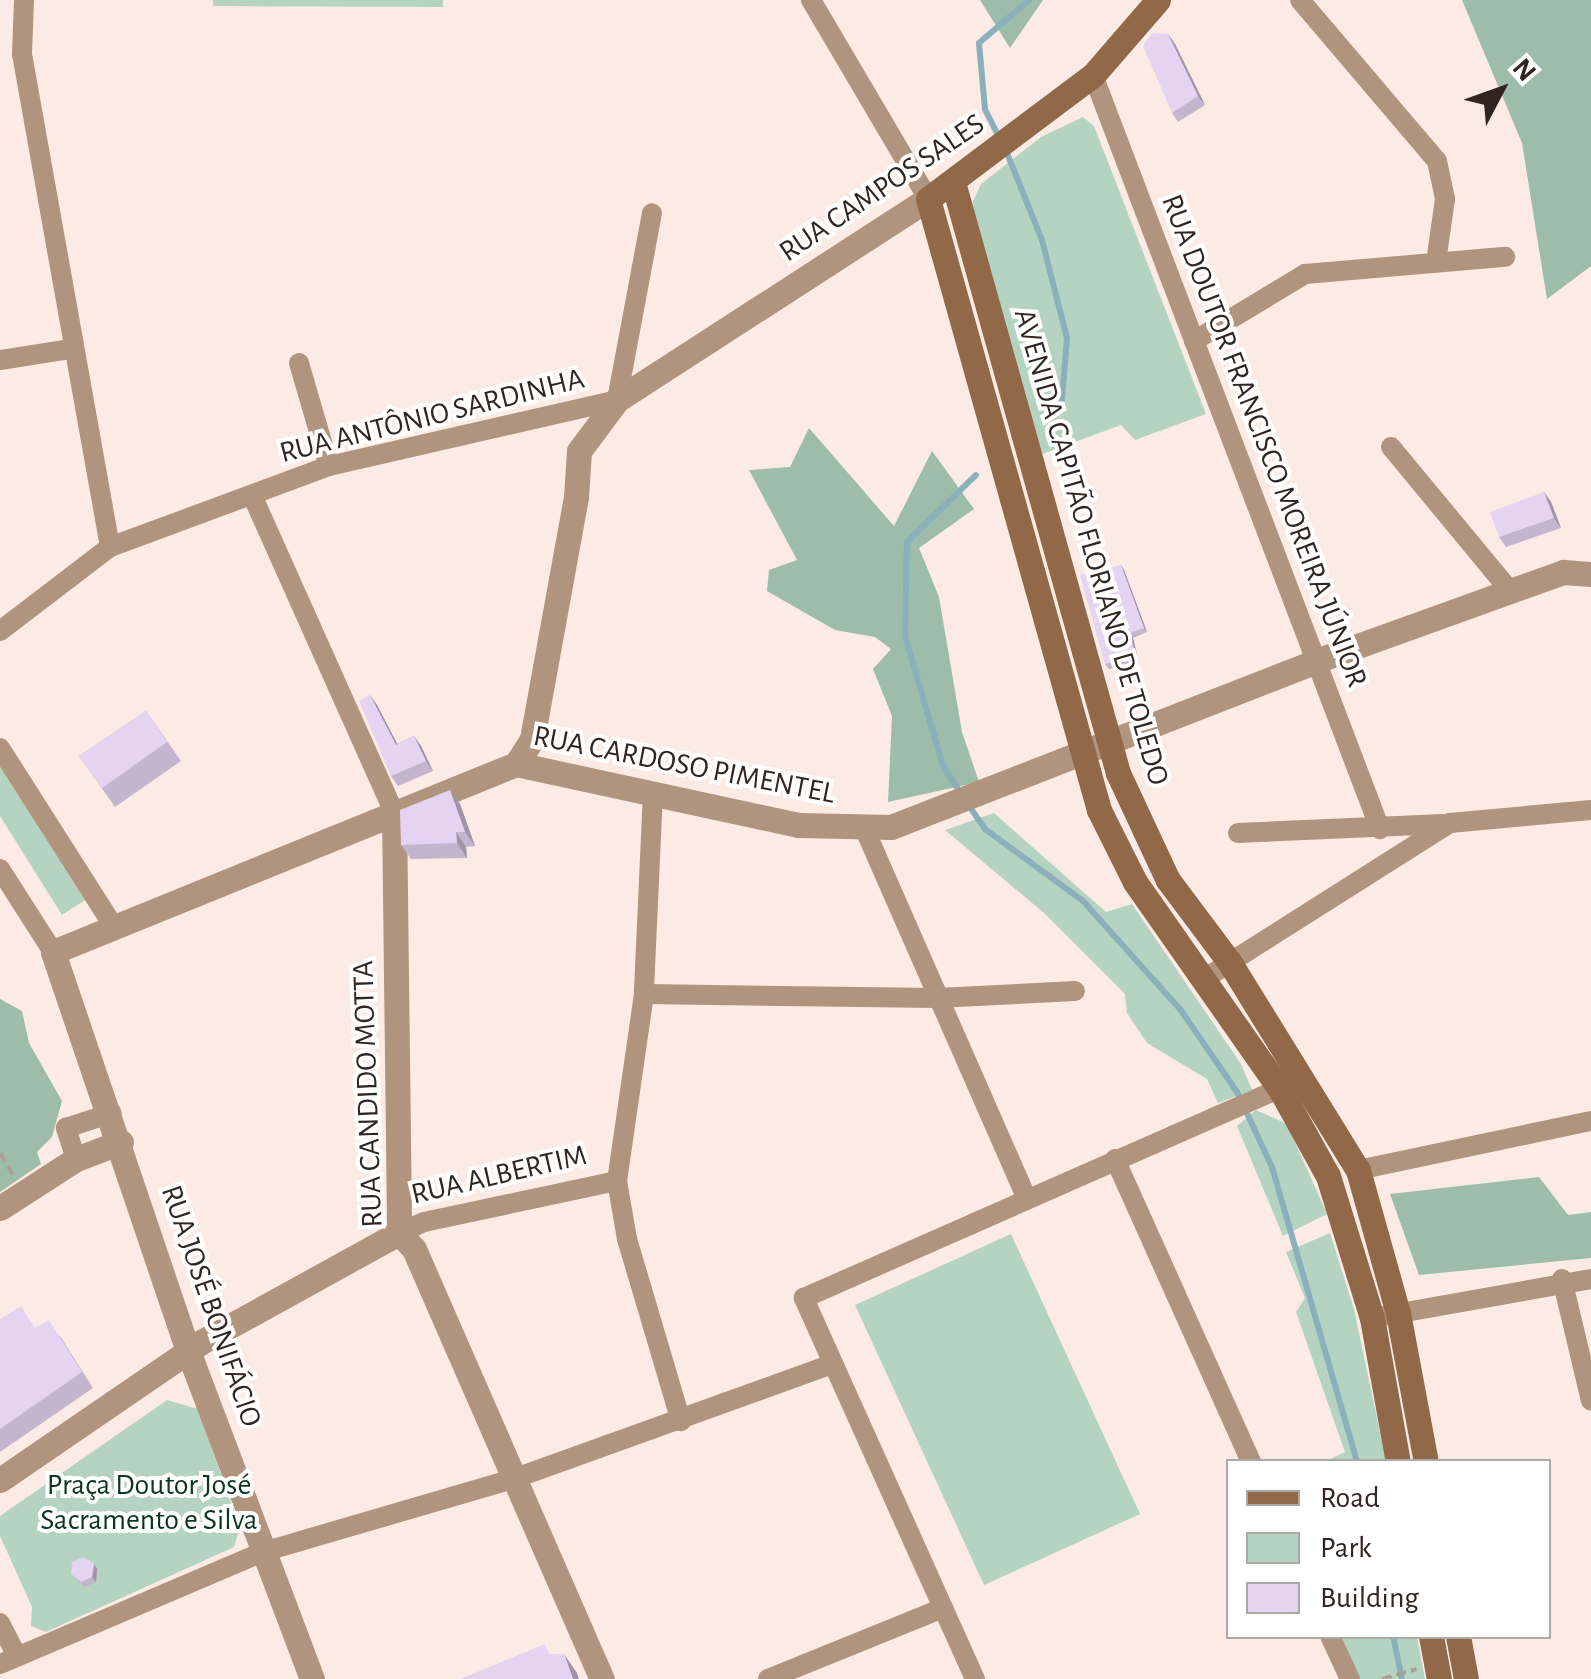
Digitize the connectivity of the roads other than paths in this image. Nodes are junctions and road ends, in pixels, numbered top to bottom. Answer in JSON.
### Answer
{"nodes":[{"id":1,"x":24,"y":0,"type":"edge"},
{"id":2,"x":811,"y":0,"type":"edge"},
{"id":3,"x":1158,"y":0,"type":"edge"},
{"id":4,"x":1300,"y":0,"type":"edge"},
{"id":5,"x":1093,"y":75,"type":"junction"},
{"id":6,"x":954,"y":182,"type":"junction"},
{"id":7,"x":928,"y":198,"type":"junction"},
{"id":8,"x":652,"y":213,"type":"dead end"},
{"id":9,"x":1505,"y":257,"type":"dead end"},
{"id":10,"x":1436,"y":262,"type":"junction"},
{"id":11,"x":1194,"y":341,"type":"junction"},
{"id":12,"x":70,"y":349,"type":"junction"},
{"id":13,"x":0,"y":360,"type":"edge"},
{"id":14,"x":299,"y":364,"type":"dead end"},
{"id":15,"x":616,"y":400,"type":"junction"},
{"id":16,"x":1391,"y":447,"type":"dead end"},
{"id":17,"x":329,"y":466,"type":"junction"},
{"id":18,"x":252,"y":494,"type":"junction"},
{"id":19,"x":110,"y":547,"type":"junction"},
{"id":20,"x":1058,"y":560,"type":"junction"},
{"id":21,"x":1029,"y":565,"type":"junction"},
{"id":22,"x":1591,"y":574,"type":"edge"},
{"id":23,"x":1510,"y":591,"type":"junction"},
{"id":24,"x":0,"y":631,"type":"edge"},
{"id":25,"x":1316,"y":661,"type":"junction"},
{"id":26,"x":1109,"y":741,"type":"junction"},
{"id":27,"x":0,"y":748,"type":"edge"},
{"id":28,"x":1083,"y":756,"type":"junction"},
{"id":29,"x":516,"y":764,"type":"junction"},
{"id":30,"x":654,"y":792,"type":"junction"},
{"id":31,"x":1591,"y":810,"type":"edge"},
{"id":32,"x":394,"y":812,"type":"junction"},
{"id":33,"x":1450,"y":823,"type":"junction"},
{"id":34,"x":1380,"y":829,"type":"junction"},
{"id":35,"x":864,"y":830,"type":"junction"},
{"id":36,"x":1238,"y":833,"type":"dead end"},
{"id":37,"x":0,"y":868,"type":"edge"},
{"id":38,"x":114,"y":927,"type":"junction"},
{"id":39,"x":54,"y":952,"type":"junction"},
{"id":40,"x":1230,"y":963,"type":"junction"},
{"id":41,"x":1206,"y":977,"type":"junction"},
{"id":42,"x":1074,"y":990,"type":"dead end"},
{"id":43,"x":644,"y":994,"type":"junction"},
{"id":44,"x":936,"y":998,"type":"junction"},
{"id":45,"x":1280,"y":1088,"type":"junction"},
{"id":46,"x":112,"y":1113,"type":"junction"},
{"id":47,"x":1591,"y":1120,"type":"edge"},
{"id":48,"x":121,"y":1142,"type":"junction"},
{"id":49,"x":76,"y":1159,"type":"junction"},
{"id":50,"x":1115,"y":1160,"type":"junction"},
{"id":51,"x":1358,"y":1170,"type":"junction"},
{"id":52,"x":617,"y":1181,"type":"junction"},
{"id":53,"x":1026,"y":1197,"type":"junction"},
{"id":54,"x":0,"y":1208,"type":"edge"},
{"id":55,"x":399,"y":1233,"type":"junction"},
{"id":56,"x":1591,"y":1278,"type":"edge"},
{"id":57,"x":1562,"y":1279,"type":"junction"},
{"id":58,"x":1398,"y":1313,"type":"junction"},
{"id":59,"x":1372,"y":1318,"type":"junction"},
{"id":60,"x":188,"y":1351,"type":"junction"},
{"id":61,"x":829,"y":1365,"type":"junction"},
{"id":62,"x":1591,"y":1401,"type":"edge"},
{"id":63,"x":681,"y":1420,"type":"junction"},
{"id":64,"x":1251,"y":1459,"type":"edge"},
{"id":65,"x":1397,"y":1459,"type":"edge"},
{"id":66,"x":1425,"y":1459,"type":"edge"},
{"id":67,"x":513,"y":1479,"type":"junction"},
{"id":68,"x":0,"y":1480,"type":"edge"},
{"id":69,"x":264,"y":1552,"type":"junction"},
{"id":70,"x":943,"y":1608,"type":"junction"},
{"id":71,"x":0,"y":1623,"type":"edge"},
{"id":72,"x":1331,"y":1639,"type":"edge"},
{"id":73,"x":1431,"y":1639,"type":"edge"},
{"id":74,"x":1459,"y":1639,"type":"edge"},
{"id":75,"x":9,"y":1660,"type":"edge"},
{"id":76,"x":1427,"y":1674,"type":"edge"},
{"id":77,"x":1346,"y":1678,"type":"edge"},
{"id":78,"x":312,"y":1679,"type":"edge"},
{"id":79,"x":602,"y":1679,"type":"edge"},
{"id":80,"x":768,"y":1679,"type":"edge"},
{"id":81,"x":975,"y":1679,"type":"edge"},
{"id":82,"x":1466,"y":1679,"type":"edge"}],
"edges":[{"from":1,"to":12,"type":"street"},
{"from":2,"to":7,"type":"street"},
{"from":3,"to":5,"type":"main road","name":"RUA CAMPOS SALES"},
{"from":4,"to":10,"type":"street"},
{"from":5,"to":6,"type":"main road","name":"RUA CAMPOS SALES"},
{"from":5,"to":11,"type":"street","name":"RUA DOUTOR FRANCISCO MOREIRA JÚNIOR"},
{"from":6,"to":7,"type":"main road","name":"RUA CAMPOS SALES"},
{"from":6,"to":20,"type":"main road","name":"AVENIDA CAPITÃO FLORIANO DE TOLEDO"},
{"from":7,"to":15,"type":"street","name":"RUA CAMPOS SALES"},
{"from":7,"to":21,"type":"main road","name":"AVENIDA CAPITÃO FLORIANO DE TOLEDO"},
{"from":8,"to":15,"type":"street"},
{"from":9,"to":10,"type":"street"},
{"from":10,"to":11,"type":"street"},
{"from":11,"to":25,"type":"street","name":"RUA DOUTOR FRANCISCO MOREIRA JÚNIOR"},
{"from":12,"to":13,"type":"street"},
{"from":12,"to":19,"type":"street"},
{"from":14,"to":17,"type":"street"},
{"from":15,"to":17,"type":"street","name":"RUA ANTÔNIO SARDINHA"},
{"from":15,"to":29,"type":"street"},
{"from":16,"to":23,"type":"street"},
{"from":17,"to":18,"type":"street","name":"RUA ANTÔNIO SARDINHA"},
{"from":18,"to":19,"type":"street","name":"RUA ANTÔNIO SARDINHA"},
{"from":18,"to":32,"type":"street","name":"RUA CANDIDO MOTTA"},
{"from":19,"to":24,"type":"street","name":"RUA ANTÔNIO SARDINHA"},
{"from":20,"to":21,"type":"main road"},
{"from":20,"to":26,"type":"main road","name":"AVENIDA CAPITÃO FLORIANO DE TOLEDO"},
{"from":21,"to":28,"type":"main road","name":"AVENIDA CAPITÃO FLORIANO DE TOLEDO"},
{"from":22,"to":23,"type":"street","name":"RUA CARDOSO PIMENTEL"},
{"from":23,"to":25,"type":"street","name":"RUA CARDOSO PIMENTEL"},
{"from":25,"to":26,"type":"street","name":"RUA CARDOSO PIMENTEL"},
{"from":25,"to":34,"type":"street","name":"RUA DOUTOR FRANCISCO MOREIRA JÚNIOR"},
{"from":26,"to":28,"type":"street","name":"RUA CARDOSO PIMENTEL"},
{"from":26,"to":40,"type":"main road","name":"AVENIDA CAPITÃO FLORIANO DE TOLEDO"},
{"from":27,"to":38,"type":"street"},
{"from":28,"to":35,"type":"street","name":"RUA CARDOSO PIMENTEL"},
{"from":28,"to":41,"type":"main road","name":"AVENIDA CAPITÃO FLORIANO DE TOLEDO"},
{"from":29,"to":30,"type":"street","name":"RUA CARDOSO PIMENTEL"},
{"from":29,"to":32,"type":"street","name":"RUA CARDOSO PIMENTEL"},
{"from":30,"to":35,"type":"street","name":"RUA CARDOSO PIMENTEL"},
{"from":30,"to":43,"type":"street"},
{"from":31,"to":33,"type":"street"},
{"from":32,"to":38,"type":"street","name":"RUA CARDOSO PIMENTEL"},
{"from":32,"to":55,"type":"street","name":"RUA CANDIDO MOTTA"},
{"from":33,"to":34,"type":"street"},
{"from":33,"to":40,"type":"street"},
{"from":34,"to":36,"type":"street"},
{"from":35,"to":44,"type":"street"},
{"from":37,"to":39,"type":"street"},
{"from":38,"to":39,"type":"street","name":"RUA CARDOSO PIMENTEL"},
{"from":39,"to":46,"type":"street","name":"RUA JOSÉ BONIFÁCIO"},
{"from":40,"to":41,"type":"street"},
{"from":40,"to":45,"type":"main road","name":"AVENIDA CAPITÃO FLORIANO DE TOLEDO"},
{"from":41,"to":45,"type":"main road","name":"AVENIDA CAPITÃO FLORIANO DE TOLEDO"},
{"from":42,"to":44,"type":"street"},
{"from":43,"to":44,"type":"street"},
{"from":43,"to":52,"type":"street"},
{"from":44,"to":53,"type":"street"},
{"from":45,"to":50,"type":"street"},
{"from":45,"to":51,"type":"main road","name":"AVENIDA CAPITÃO FLORIANO DE TOLEDO"},
{"from":45,"to":59,"type":"main road","name":"AVENIDA CAPITÃO FLORIANO DE TOLEDO"},
{"from":46,"to":48,"type":"street","name":"RUA JOSÉ BONIFÁCIO"},
{"from":46,"to":49,"type":"street"},
{"from":47,"to":51,"type":"street"},
{"from":48,"to":49,"type":"street"},
{"from":48,"to":60,"type":"street","name":"RUA JOSÉ BONIFÁCIO"},
{"from":49,"to":54,"type":"street"},
{"from":50,"to":53,"type":"street"},
{"from":50,"to":64,"type":"street"},
{"from":51,"to":58,"type":"main road","name":"AVENIDA CAPITÃO FLORIANO DE TOLEDO"},
{"from":52,"to":55,"type":"street","name":"RUA ALBERTIM"},
{"from":52,"to":63,"type":"street"},
{"from":53,"to":61,"type":"street"},
{"from":55,"to":60,"type":"street","name":"RUA ALBERTIM"},
{"from":55,"to":67,"type":"street","name":"RUA CANDIDO MOTTA"},
{"from":56,"to":57,"type":"street"},
{"from":57,"to":58,"type":"street"},
{"from":57,"to":62,"type":"street"},
{"from":58,"to":59,"type":"street"},
{"from":58,"to":66,"type":"main road","name":"AVENIDA CAPITÃO FLORIANO DE TOLEDO"},
{"from":59,"to":65,"type":"main road","name":"AVENIDA CAPITÃO FLORIANO DE TOLEDO"},
{"from":60,"to":68,"type":"street","name":"RUA ALBERTIM"},
{"from":60,"to":69,"type":"street","name":"RUA JOSÉ BONIFÁCIO"},
{"from":61,"to":63,"type":"street"},
{"from":61,"to":70,"type":"street"},
{"from":63,"to":67,"type":"street"},
{"from":67,"to":69,"type":"street"},
{"from":67,"to":79,"type":"street","name":"RUA CANDIDO MOTTA"},
{"from":69,"to":75,"type":"street"},
{"from":69,"to":78,"type":"street","name":"RUA JOSÉ BONIFÁCIO"},
{"from":70,"to":80,"type":"street"},
{"from":70,"to":81,"type":"street"},
{"from":71,"to":75,"type":"street"},
{"from":72,"to":77,"type":"street"},
{"from":73,"to":76,"type":"main road"},
{"from":74,"to":82,"type":"main road"}]}
